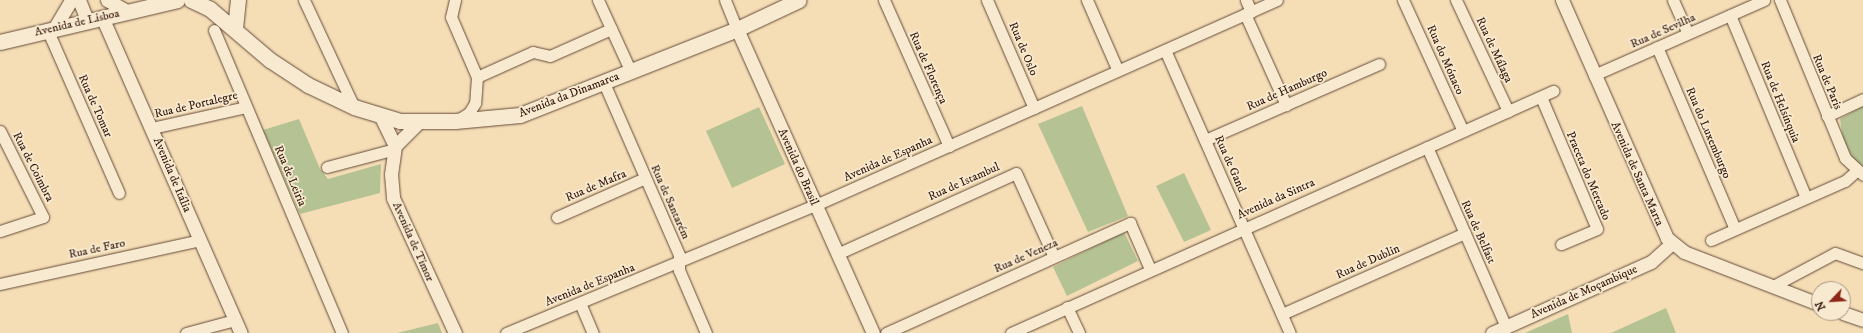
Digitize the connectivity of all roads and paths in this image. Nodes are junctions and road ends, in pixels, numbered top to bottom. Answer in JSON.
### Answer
{"nodes":[{"id":1,"x":70,"y":0,"type":"edge"},
{"id":2,"x":78,"y":0,"type":"edge"},
{"id":3,"x":89,"y":0,"type":"edge"},
{"id":4,"x":107,"y":0,"type":"edge"},
{"id":5,"x":177,"y":0,"type":"edge"},
{"id":6,"x":191,"y":0,"type":"edge"},
{"id":7,"x":238,"y":0,"type":"edge"},
{"id":8,"x":304,"y":0,"type":"edge"},
{"id":9,"x":455,"y":0,"type":"edge"},
{"id":10,"x":598,"y":0,"type":"edge"},
{"id":11,"x":725,"y":0,"type":"edge"},
{"id":12,"x":884,"y":0,"type":"edge"},
{"id":13,"x":987,"y":0,"type":"edge"},
{"id":14,"x":1087,"y":0,"type":"edge"},
{"id":15,"x":1246,"y":0,"type":"edge"},
{"id":16,"x":1277,"y":0,"type":"edge"},
{"id":17,"x":1404,"y":0,"type":"edge"},
{"id":18,"x":1456,"y":0,"type":"edge"},
{"id":19,"x":1562,"y":0,"type":"edge"},
{"id":20,"x":1673,"y":0,"type":"edge"},
{"id":21,"x":1764,"y":0,"type":"edge"},
{"id":22,"x":1780,"y":0,"type":"edge"},
{"id":23,"x":790,"y":2,"type":"edge"},
{"id":24,"x":127,"y":12,"type":"junction"},
{"id":25,"x":1248,"y":13,"type":"junction"},
{"id":26,"x":1730,"y":15,"type":"junction"},
{"id":27,"x":102,"y":17,"type":"junction"},
{"id":28,"x":87,"y":20,"type":"junction"},
{"id":29,"x":51,"y":28,"type":"junction"},
{"id":30,"x":235,"y":28,"type":"junction"},
{"id":31,"x":611,"y":29,"type":"junction"},
{"id":32,"x":737,"y":29,"type":"junction"},
{"id":33,"x":214,"y":30,"type":"dead end"},
{"id":34,"x":1688,"y":33,"type":"junction"},
{"id":35,"x":0,"y":42,"type":"edge"},
{"id":36,"x":1657,"y":47,"type":"junction"},
{"id":37,"x":1166,"y":50,"type":"junction"},
{"id":38,"x":1378,"y":64,"type":"dead end"},
{"id":39,"x":1118,"y":71,"type":"junction"},
{"id":40,"x":630,"y":72,"type":"junction"},
{"id":41,"x":1594,"y":75,"type":"junction"},
{"id":42,"x":477,"y":77,"type":"junction"},
{"id":43,"x":604,"y":83,"type":"junction"},
{"id":44,"x":1553,"y":92,"type":"dead end"},
{"id":45,"x":1541,"y":97,"type":"junction"},
{"id":46,"x":1863,"y":100,"type":"edge"},
{"id":47,"x":1286,"y":105,"type":"junction"},
{"id":48,"x":246,"y":107,"type":"junction"},
{"id":49,"x":354,"y":107,"type":"junction"},
{"id":50,"x":1034,"y":108,"type":"junction"},
{"id":51,"x":1508,"y":111,"type":"junction"},
{"id":52,"x":380,"y":114,"type":"junction"},
{"id":53,"x":1827,"y":116,"type":"junction"},
{"id":54,"x":420,"y":121,"type":"junction"},
{"id":55,"x":456,"y":121,"type":"junction"},
{"id":56,"x":152,"y":128,"type":"junction"},
{"id":57,"x":0,"y":131,"type":"edge"},
{"id":58,"x":1463,"y":131,"type":"junction"},
{"id":59,"x":1205,"y":140,"type":"junction"},
{"id":60,"x":949,"y":146,"type":"junction"},
{"id":61,"x":1427,"y":147,"type":"junction"},
{"id":62,"x":395,"y":148,"type":"junction"},
{"id":63,"x":326,"y":168,"type":"dead end"},
{"id":64,"x":1860,"y":173,"type":"edge"},
{"id":65,"x":645,"y":178,"type":"junction"},
{"id":66,"x":119,"y":193,"type":"dead end"},
{"id":67,"x":1806,"y":198,"type":"junction"},
{"id":68,"x":816,"y":205,"type":"junction"},
{"id":69,"x":557,"y":216,"type":"dead end"},
{"id":70,"x":1244,"y":228,"type":"junction"},
{"id":71,"x":1735,"y":230,"type":"junction"},
{"id":72,"x":0,"y":231,"type":"edge"},
{"id":73,"x":1465,"y":233,"type":"junction"},
{"id":74,"x":200,"y":240,"type":"junction"},
{"id":75,"x":1711,"y":240,"type":"dead end"},
{"id":76,"x":1672,"y":243,"type":"junction"},
{"id":77,"x":1561,"y":244,"type":"dead end"},
{"id":78,"x":837,"y":254,"type":"junction"},
{"id":79,"x":1054,"y":257,"type":"junction"},
{"id":80,"x":679,"y":263,"type":"junction"},
{"id":81,"x":1863,"y":263,"type":"edge"},
{"id":82,"x":1150,"y":269,"type":"junction"},
{"id":83,"x":0,"y":284,"type":"edge"},
{"id":84,"x":1773,"y":286,"type":"junction"},
{"id":85,"x":1811,"y":301,"type":"edge"},
{"id":86,"x":580,"y":303,"type":"junction"},
{"id":87,"x":1067,"y":307,"type":"junction"},
{"id":88,"x":1282,"y":314,"type":"junction"},
{"id":89,"x":1851,"y":316,"type":"edge"},
{"id":90,"x":235,"y":320,"type":"junction"},
{"id":91,"x":1863,"y":320,"type":"edge"},
{"id":92,"x":1506,"y":327,"type":"junction"},
{"id":93,"x":186,"y":333,"type":"edge"},
{"id":94,"x":241,"y":333,"type":"edge"},
{"id":95,"x":342,"y":333,"type":"edge"},
{"id":96,"x":455,"y":333,"type":"edge"},
{"id":97,"x":506,"y":333,"type":"edge"},
{"id":98,"x":593,"y":333,"type":"edge"},
{"id":99,"x":706,"y":333,"type":"edge"},
{"id":100,"x":873,"y":333,"type":"edge"},
{"id":101,"x":886,"y":333,"type":"edge"},
{"id":102,"x":1011,"y":333,"type":"edge"},
{"id":103,"x":1079,"y":333,"type":"edge"},
{"id":104,"x":1290,"y":333,"type":"edge"},
{"id":105,"x":1492,"y":333,"type":"edge"}],
"edges":[{"from":1,"to":29,"type":"street"},
{"from":2,"to":28,"type":"street"},
{"from":3,"to":28,"type":"street"},
{"from":4,"to":24,"type":"street"},
{"from":5,"to":24,"type":"main road","name":"Avenida de Lisboa"},
{"from":6,"to":30,"type":"main road","name":"Avenida da Dinamarca"},
{"from":7,"to":30,"type":"main road"},
{"from":8,"to":49,"type":"street"},
{"from":9,"to":42,"type":"street"},
{"from":10,"to":31,"type":"street"},
{"from":11,"to":32,"type":"street","name":"Avenida do Brasil"},
{"from":12,"to":60,"type":"street","name":"Rua de Florença"},
{"from":13,"to":50,"type":"street","name":"Rua de Oslo"},
{"from":14,"to":39,"type":"street"},
{"from":15,"to":25,"type":"street"},
{"from":16,"to":25,"type":"street","name":"Avenida de Espanha"},
{"from":17,"to":58,"type":"street","name":"Rua do Mónaco"},
{"from":18,"to":51,"type":"street","name":"Rua de Málaga"},
{"from":19,"to":41,"type":"street","name":"Avenida de Santa Marta"},
{"from":20,"to":34,"type":"street"},
{"from":21,"to":26,"type":"street","name":"Rua de Sevilha"},
{"from":22,"to":53,"type":"street","name":"Rua de Paris"},
{"from":23,"to":32,"type":"main road","name":"Avenida da Dinamarca"},
{"from":24,"to":27,"type":"main road","name":"Avenida de Lisboa"},
{"from":25,"to":37,"type":"street","name":"Avenida de Espanha"},
{"from":25,"to":47,"type":"street"},
{"from":26,"to":34,"type":"street","name":"Rua de Sevilha"},
{"from":26,"to":67,"type":"street","name":"Rua de Helsínquia"},
{"from":27,"to":28,"type":"main road","name":"Avenida de Lisboa"},
{"from":27,"to":56,"type":"street","name":"Avenida de Itália"},
{"from":28,"to":29,"type":"main road","name":"Avenida de Lisboa"},
{"from":29,"to":35,"type":"main road","name":"Avenida de Lisboa"},
{"from":29,"to":66,"type":"street","name":"Rua de Tomar"},
{"from":30,"to":49,"type":"main road","name":"Avenida da Dinamarca"},
{"from":31,"to":40,"type":"street"},
{"from":31,"to":42,"type":"street"},
{"from":32,"to":40,"type":"main road","name":"Avenida da Dinamarca"},
{"from":32,"to":68,"type":"street","name":"Avenida do Brasil"},
{"from":33,"to":48,"type":"street","name":"Rua de Leiria"},
{"from":34,"to":36,"type":"street","name":"Rua de Sevilha"},
{"from":36,"to":41,"type":"street","name":"Rua de Sevilha"},
{"from":36,"to":71,"type":"street","name":"Rua do Luxemburgo"},
{"from":37,"to":39,"type":"street","name":"Avenida de Espanha"},
{"from":37,"to":59,"type":"street","name":"Rua de Gand"},
{"from":38,"to":47,"type":"street","name":"Rua de Hamburgo"},
{"from":39,"to":50,"type":"street","name":"Avenida de Espanha"},
{"from":40,"to":43,"type":"main road","name":"Avenida da Dinamarca"},
{"from":41,"to":76,"type":"street","name":"Avenida de Santa Marta"},
{"from":42,"to":55,"type":"street"},
{"from":43,"to":55,"type":"main road","name":"Avenida da Dinamarca"},
{"from":43,"to":65,"type":"street","name":"Rua de Santarém"},
{"from":44,"to":45,"type":"street","name":"Avenida da Sintra"},
{"from":45,"to":51,"type":"street","name":"Avenida da Sintra"},
{"from":45,"to":77,"type":"street","name":"Praceta do Mercado"},
{"from":46,"to":53,"type":"street"},
{"from":47,"to":59,"type":"street","name":"Rua de Hamburgo"},
{"from":48,"to":56,"type":"street","name":"Rua de Portalegre"},
{"from":48,"to":95,"type":"street","name":"Rua de Leiria"},
{"from":49,"to":52,"type":"main road","name":"Avenida da Dinamarca"},
{"from":50,"to":60,"type":"street","name":"Avenida de Espanha"},
{"from":51,"to":58,"type":"street","name":"Avenida da Sintra"},
{"from":52,"to":54,"type":"main road","name":"Avenida da Dinamarca"},
{"from":52,"to":62,"type":"street"},
{"from":53,"to":64,"type":"street","name":"Rua de Paris"},
{"from":54,"to":55,"type":"main road","name":"Avenida da Dinamarca"},
{"from":54,"to":62,"type":"street"},
{"from":56,"to":74,"type":"street","name":"Avenida de Itália"},
{"from":57,"to":72,"type":"street","name":"Rua de Coimbra"},
{"from":58,"to":61,"type":"street","name":"Avenida da Sintra"},
{"from":59,"to":70,"type":"street","name":"Rua de Gand"},
{"from":60,"to":68,"type":"street","name":"Avenida de Espanha"},
{"from":61,"to":70,"type":"street","name":"Avenida da Sintra"},
{"from":61,"to":73,"type":"street","name":"Rua de Belfast"},
{"from":62,"to":63,"type":"street"},
{"from":62,"to":96,"type":"street","name":"Avenida de Timor"},
{"from":64,"to":67,"type":"street"},
{"from":65,"to":69,"type":"street","name":"Rua de Mafra"},
{"from":65,"to":80,"type":"street","name":"Rua de Santarém"},
{"from":67,"to":71,"type":"street"},
{"from":68,"to":78,"type":"street","name":"Avenida do Brasil"},
{"from":68,"to":80,"type":"street","name":"Avenida de Espanha"},
{"from":70,"to":82,"type":"street","name":"Avenida da Sintra"},
{"from":70,"to":88,"type":"street","name":"Rua de Gand"},
{"from":71,"to":75,"type":"street"},
{"from":73,"to":88,"type":"street","name":"Rua de Dublin"},
{"from":73,"to":92,"type":"street","name":"Rua de Belfast"},
{"from":74,"to":83,"type":"street","name":"Rua de Faro"},
{"from":74,"to":90,"type":"street","name":"Avenida de Itália"},
{"from":76,"to":84,"type":"street","name":"Avenida de Santa Marta"},
{"from":76,"to":92,"type":"street","name":"Avenida de Moçambique"},
{"from":78,"to":79,"type":"street","name":"Rua de Istambul"},
{"from":78,"to":100,"type":"street","name":"Avenida do Brasil"},
{"from":79,"to":82,"type":"street","name":"Rua de Veneza"},
{"from":79,"to":101,"type":"street","name":"Rua de Veneza"},
{"from":80,"to":86,"type":"street","name":"Avenida de Espanha"},
{"from":80,"to":99,"type":"street","name":"Rua de Santarém"},
{"from":81,"to":84,"type":"street"},
{"from":82,"to":87,"type":"street","name":"Avenida da Sintra"},
{"from":84,"to":85,"type":"street","name":"Avenida de Santa Marta"},
{"from":86,"to":97,"type":"street","name":"Avenida de Espanha"},
{"from":86,"to":98,"type":"street"},
{"from":87,"to":102,"type":"street","name":"Avenida da Sintra"},
{"from":87,"to":103,"type":"street"},
{"from":88,"to":104,"type":"street","name":"Rua de Gand"},
{"from":89,"to":91,"type":"street"},
{"from":90,"to":93,"type":"street"},
{"from":90,"to":94,"type":"street","name":"Avenida de Itália"},
{"from":92,"to":105,"type":"street","name":"Avenida de Moçambique"}]}
